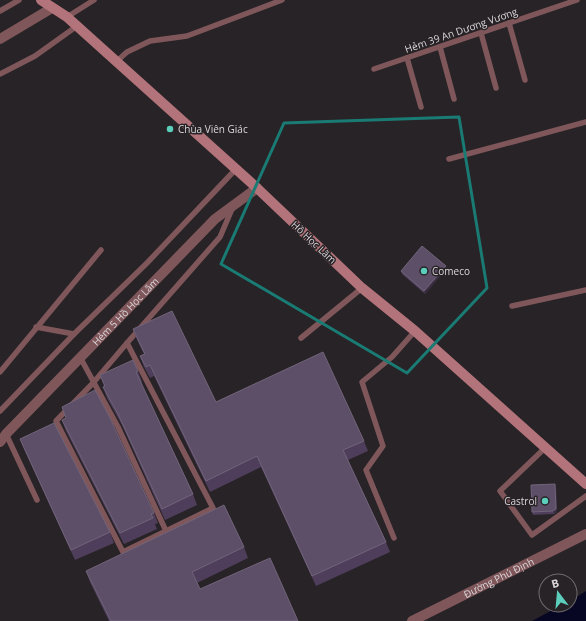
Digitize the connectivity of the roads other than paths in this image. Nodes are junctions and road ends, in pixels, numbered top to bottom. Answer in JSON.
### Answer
{"nodes":[{"id":1,"x":19,"y":0,"type":"edge"},
{"id":2,"x":41,"y":0,"type":"edge"},
{"id":3,"x":94,"y":0,"type":"edge"},
{"id":4,"x":282,"y":0,"type":"edge"},
{"id":5,"x":577,"y":0,"type":"edge"},
{"id":6,"x":52,"y":8,"type":"junction"},
{"id":7,"x":0,"y":11,"type":"edge"},
{"id":8,"x":68,"y":17,"type":"junction"},
{"id":9,"x":509,"y":23,"type":"junction"},
{"id":10,"x":77,"y":26,"type":"junction"},
{"id":11,"x":481,"y":33,"type":"junction"},
{"id":12,"x":0,"y":39,"type":"edge"},
{"id":13,"x":440,"y":47,"type":"junction"},
{"id":14,"x":407,"y":58,"type":"junction"},
{"id":15,"x":117,"y":61,"type":"junction"},
{"id":16,"x":374,"y":69,"type":"dead end"},
{"id":17,"x":0,"y":74,"type":"edge"},
{"id":18,"x":525,"y":80,"type":"dead end"},
{"id":19,"x":496,"y":88,"type":"dead end"},
{"id":20,"x":454,"y":99,"type":"dead end"},
{"id":21,"x":421,"y":107,"type":"dead end"},
{"id":22,"x":586,"y":122,"type":"edge"},
{"id":23,"x":449,"y":159,"type":"dead end"},
{"id":24,"x":236,"y":170,"type":"junction"},
{"id":25,"x":257,"y":188,"type":"junction"},
{"id":26,"x":232,"y":206,"type":"junction"},
{"id":27,"x":101,"y":250,"type":"dead end"},
{"id":28,"x":362,"y":288,"type":"junction"},
{"id":29,"x":586,"y":290,"type":"edge"},
{"id":30,"x":512,"y":306,"type":"dead end"},
{"id":31,"x":36,"y":328,"type":"junction"},
{"id":32,"x":414,"y":331,"type":"junction"},
{"id":33,"x":74,"y":334,"type":"junction"},
{"id":34,"x":301,"y":338,"type":"dead end"},
{"id":35,"x":127,"y":343,"type":"junction"},
{"id":36,"x":80,"y":357,"type":"junction"},
{"id":37,"x":0,"y":372,"type":"edge"},
{"id":38,"x":93,"y":382,"type":"junction"},
{"id":39,"x":0,"y":411,"type":"edge"},
{"id":40,"x":3,"y":438,"type":"edge"},
{"id":41,"x":545,"y":448,"type":"junction"},
{"id":42,"x":586,"y":484,"type":"edge"},
{"id":43,"x":586,"y":496,"type":"edge"},
{"id":44,"x":37,"y":500,"type":"dead end"},
{"id":45,"x":166,"y":531,"type":"junction"},
{"id":46,"x":586,"y":534,"type":"edge"},
{"id":47,"x":394,"y":538,"type":"dead end"},
{"id":48,"x":412,"y":621,"type":"edge"}],
"edges":[{"from":1,"to":7,"type":"lane"},
{"from":2,"to":6,"type":"main road","name":"Hồ Học Lãm"},
{"from":3,"to":8,"type":"lane"},
{"from":4,"to":15,"type":"lane"},
{"from":5,"to":9,"type":"lane","name":"Hẻm 39 An Dương Vương"},
{"from":6,"to":8,"type":"main road","name":"Hồ Học Lãm"},
{"from":6,"to":12,"type":"street"},
{"from":8,"to":10,"type":"main road","name":"Hồ Học Lãm"},
{"from":9,"to":11,"type":"lane","name":"Hẻm 39 An Dương Vương"},
{"from":9,"to":18,"type":"lane"},
{"from":10,"to":15,"type":"main road","name":"Hồ Học Lãm"},
{"from":10,"to":17,"type":"lane"},
{"from":11,"to":13,"type":"lane","name":"Hẻm 39 An Dương Vương"},
{"from":11,"to":19,"type":"lane"},
{"from":13,"to":14,"type":"lane","name":"Hẻm 39 An Dương Vương"},
{"from":13,"to":20,"type":"lane"},
{"from":14,"to":16,"type":"lane","name":"Hẻm 39 An Dương Vương"},
{"from":14,"to":21,"type":"lane"},
{"from":15,"to":24,"type":"main road","name":"Hồ Học Lãm"},
{"from":22,"to":23,"type":"lane"},
{"from":24,"to":25,"type":"main road","name":"Hồ Học Lãm"},
{"from":24,"to":33,"type":"lane"},
{"from":25,"to":26,"type":"street","name":"Hẻm 5 Hồ Học Lãm"},
{"from":25,"to":28,"type":"main road","name":"Hồ Học Lãm"},
{"from":26,"to":35,"type":"lane"},
{"from":26,"to":36,"type":"street","name":"Hẻm 5 Hồ Học Lãm"},
{"from":27,"to":31,"type":"lane"},
{"from":28,"to":32,"type":"main road","name":"Hồ Học Lãm"},
{"from":28,"to":34,"type":"lane"},
{"from":29,"to":30,"type":"lane"},
{"from":31,"to":33,"type":"lane"},
{"from":31,"to":37,"type":"lane"},
{"from":32,"to":41,"type":"main road","name":"Hồ Học Lãm"},
{"from":32,"to":47,"type":"lane"},
{"from":33,"to":39,"type":"lane"},
{"from":35,"to":38,"type":"lane"},
{"from":35,"to":45,"type":"lane"},
{"from":36,"to":38,"type":"lane"},
{"from":36,"to":40,"type":"street","name":"Hẻm 5 Hồ Học Lãm"},
{"from":38,"to":45,"type":"lane"},
{"from":38,"to":45,"type":"lane"},
{"from":40,"to":44,"type":"lane"},
{"from":41,"to":42,"type":"main road","name":"Hồ Học Lãm"},
{"from":41,"to":43,"type":"lane"},
{"from":46,"to":48,"type":"street","name":"Đường Phú Định"}]}
